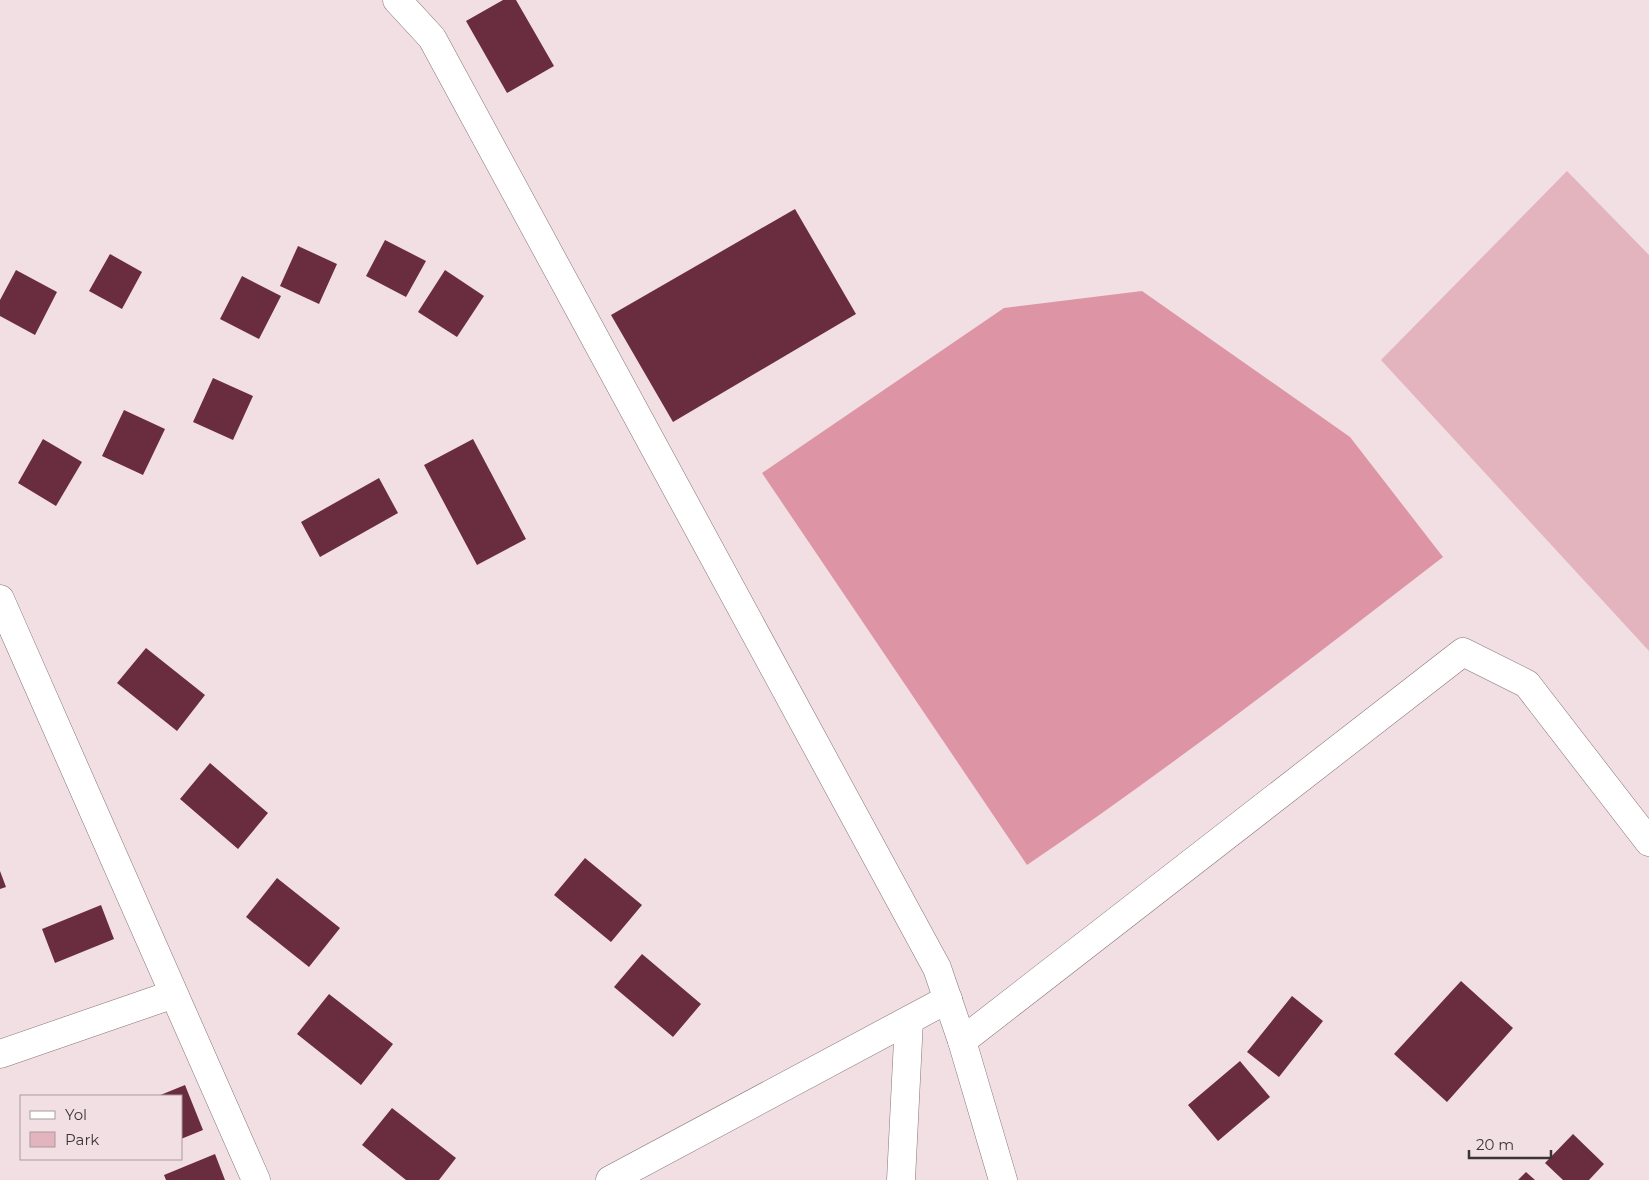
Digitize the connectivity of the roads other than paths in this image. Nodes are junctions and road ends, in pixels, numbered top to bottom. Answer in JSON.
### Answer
{"nodes":[{"id":1,"x":397,"y":0,"type":"edge"},
{"id":2,"x":0,"y":599,"type":"edge"},
{"id":3,"x":1649,"y":842,"type":"edge"},
{"id":4,"x":174,"y":994,"type":"junction"},
{"id":5,"x":948,"y":999,"type":"junction"},
{"id":6,"x":909,"y":1020,"type":"junction"},
{"id":7,"x":962,"y":1041,"type":"junction"},
{"id":8,"x":0,"y":1054,"type":"edge"},
{"id":9,"x":256,"y":1180,"type":"edge"},
{"id":10,"x":610,"y":1180,"type":"edge"},
{"id":11,"x":902,"y":1180,"type":"edge"},
{"id":12,"x":1003,"y":1180,"type":"edge"}],
"edges":[{"from":1,"to":5,"type":"street"},
{"from":2,"to":4,"type":"street"},
{"from":3,"to":7,"type":"street"},
{"from":4,"to":8,"type":"street"},
{"from":4,"to":9,"type":"street"},
{"from":5,"to":6,"type":"street"},
{"from":5,"to":7,"type":"street"},
{"from":6,"to":10,"type":"street"},
{"from":6,"to":11,"type":"street"},
{"from":7,"to":12,"type":"street"}]}
